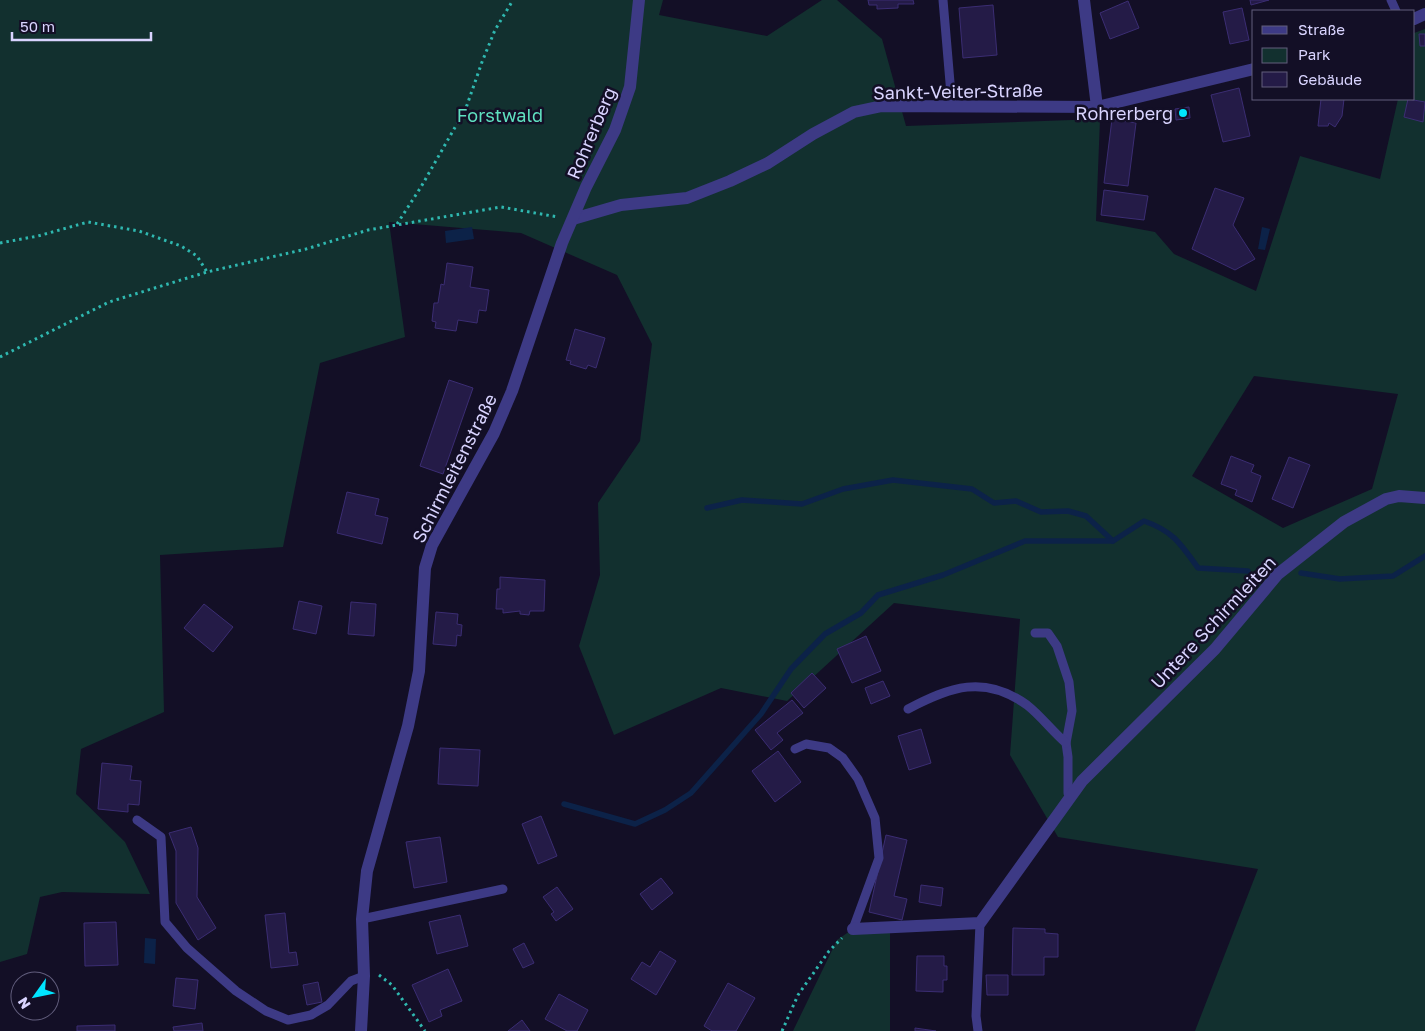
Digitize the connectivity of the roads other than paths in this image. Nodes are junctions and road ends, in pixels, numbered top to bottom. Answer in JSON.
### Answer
{"nodes":[{"id":1,"x":639,"y":0,"type":"edge"},
{"id":2,"x":943,"y":0,"type":"edge"},
{"id":3,"x":1084,"y":0,"type":"edge"},
{"id":4,"x":1252,"y":69,"type":"edge"},
{"id":5,"x":952,"y":106,"type":"junction"},
{"id":6,"x":1097,"y":107,"type":"junction"},
{"id":7,"x":573,"y":219,"type":"junction"},
{"id":8,"x":1425,"y":498,"type":"edge"},
{"id":9,"x":1035,"y":633,"type":"dead end"},
{"id":10,"x":908,"y":709,"type":"dead end"},
{"id":11,"x":1066,"y":743,"type":"junction"},
{"id":12,"x":795,"y":749,"type":"dead end"},
{"id":13,"x":1074,"y":794,"type":"junction"},
{"id":14,"x":137,"y":820,"type":"dead end"},
{"id":15,"x":503,"y":888,"type":"dead end"},
{"id":16,"x":362,"y":919,"type":"junction"},
{"id":17,"x":980,"y":923,"type":"junction"},
{"id":18,"x":853,"y":929,"type":"joint"},
{"id":19,"x":364,"y":976,"type":"junction"},
{"id":20,"x":361,"y":1031,"type":"edge"},
{"id":21,"x":978,"y":1031,"type":"edge"}],
"edges":[{"from":1,"to":7,"type":"street","name":"Rohrerberg"},
{"from":2,"to":5,"type":"lane"},
{"from":3,"to":6,"type":"street"},
{"from":4,"to":6,"type":"street","name":"Sankt-Veiter-Straße"},
{"from":5,"to":6,"type":"street","name":"Sankt-Veiter-Straße"},
{"from":5,"to":7,"type":"street","name":"Sankt-Veiter-Straße"},
{"from":7,"to":16,"type":"street","name":"Schirmleitenstraße"},
{"from":8,"to":13,"type":"street","name":"Untere Schirmleiten"},
{"from":9,"to":11,"type":"lane"},
{"from":10,"to":11,"type":"lane"},
{"from":11,"to":13,"type":"lane"},
{"from":12,"to":18,"type":"lane"},
{"from":13,"to":17,"type":"street","name":"Untere Schirmleiten"},
{"from":14,"to":19,"type":"lane"},
{"from":15,"to":16,"type":"lane"},
{"from":16,"to":19,"type":"street","name":"Schirmleitenstraße"},
{"from":17,"to":18,"type":"street"},
{"from":17,"to":21,"type":"lane"},
{"from":19,"to":20,"type":"street","name":"Schirmleitenstraße"}]}
